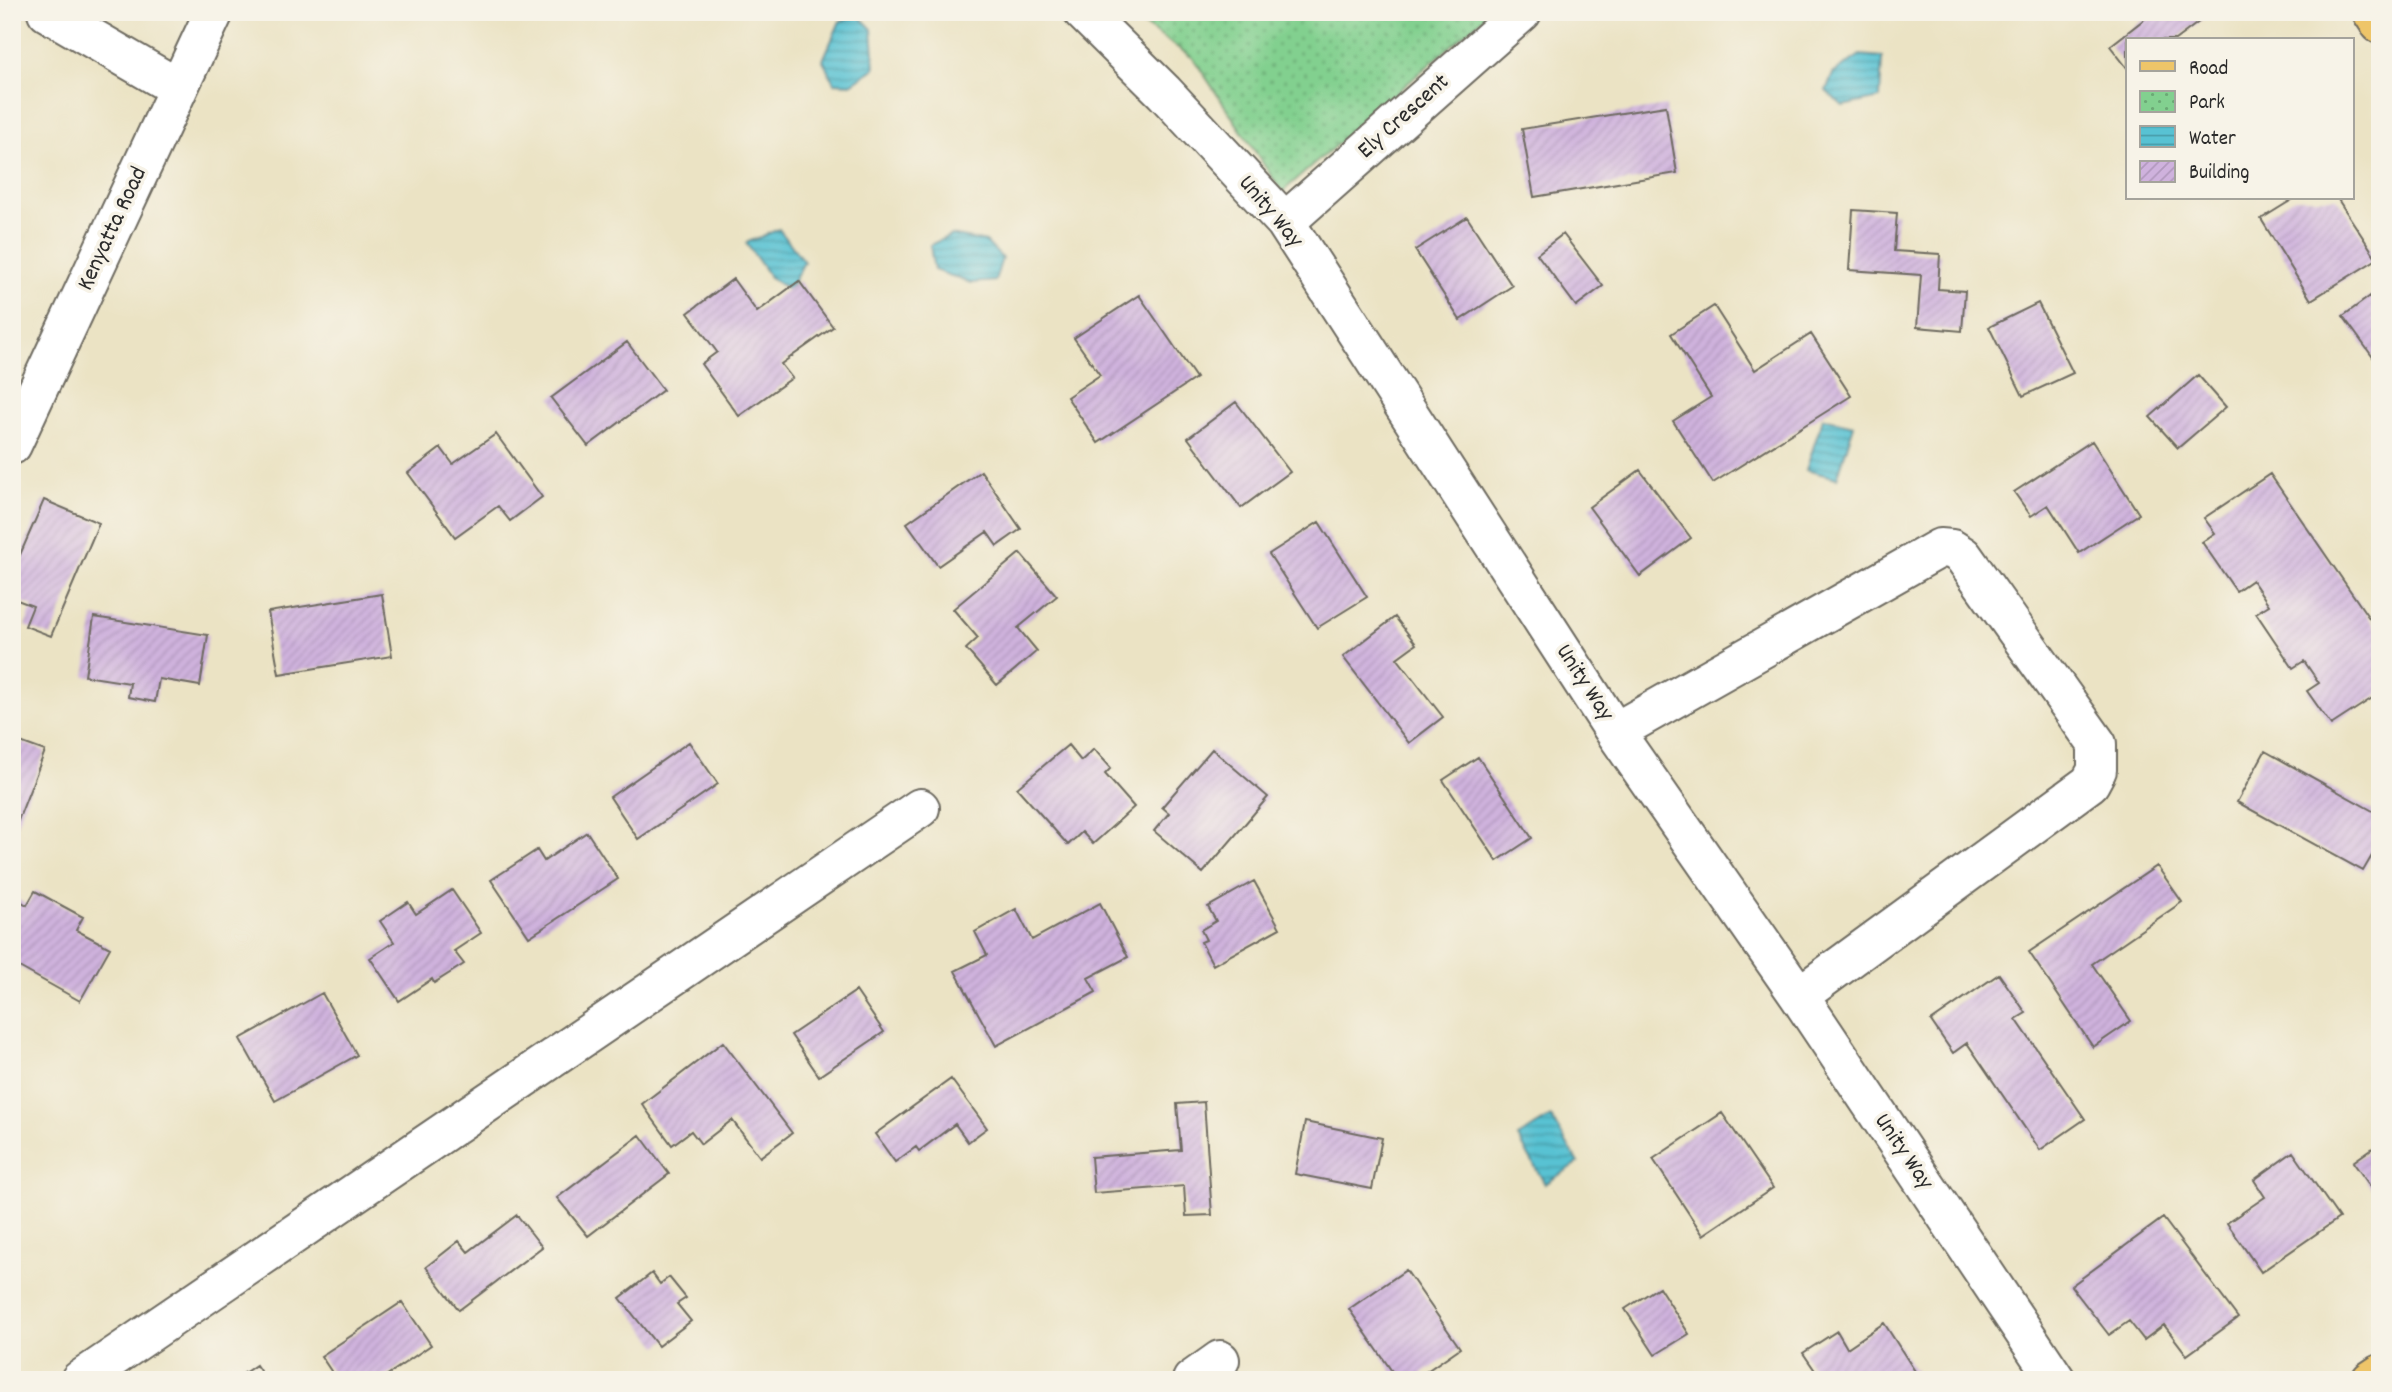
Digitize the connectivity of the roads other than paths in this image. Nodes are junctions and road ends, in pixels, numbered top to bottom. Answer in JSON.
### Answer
{"nodes":[{"id":1,"x":47,"y":12,"type":"edge"},
{"id":2,"x":214,"y":12,"type":"edge"},
{"id":3,"x":1083,"y":12,"type":"edge"},
{"id":4,"x":1522,"y":12,"type":"edge"},
{"id":5,"x":2372,"y":12,"type":"edge"},
{"id":6,"x":2380,"y":24,"type":"edge"},
{"id":7,"x":178,"y":88,"type":"junction"},
{"id":8,"x":1285,"y":222,"type":"junction"},
{"id":9,"x":12,"y":445,"type":"edge"},
{"id":10,"x":1615,"y":732,"type":"junction"},
{"id":11,"x":920,"y":808,"type":"dead end"},
{"id":12,"x":1799,"y":996,"type":"junction"},
{"id":13,"x":2380,"y":1374,"type":"edge"},
{"id":14,"x":80,"y":1380,"type":"edge"},
{"id":15,"x":2056,"y":1380,"type":"edge"},
{"id":16,"x":2371,"y":1380,"type":"edge"}],
"edges":[{"from":1,"to":7,"type":"street"},
{"from":2,"to":7,"type":"street","name":"Kenyatta Road"},
{"from":3,"to":8,"type":"street","name":"Unity Way"},
{"from":4,"to":8,"type":"street","name":"Ely Crescent"},
{"from":5,"to":6,"type":"main road"},
{"from":7,"to":9,"type":"street","name":"Kenyatta Road"},
{"from":8,"to":10,"type":"street","name":"Unity Way"},
{"from":10,"to":12,"type":"street","name":"Unity Way"},
{"from":10,"to":12,"type":"street"},
{"from":11,"to":14,"type":"street"},
{"from":12,"to":15,"type":"street","name":"Unity Way"},
{"from":13,"to":16,"type":"main road"}]}
